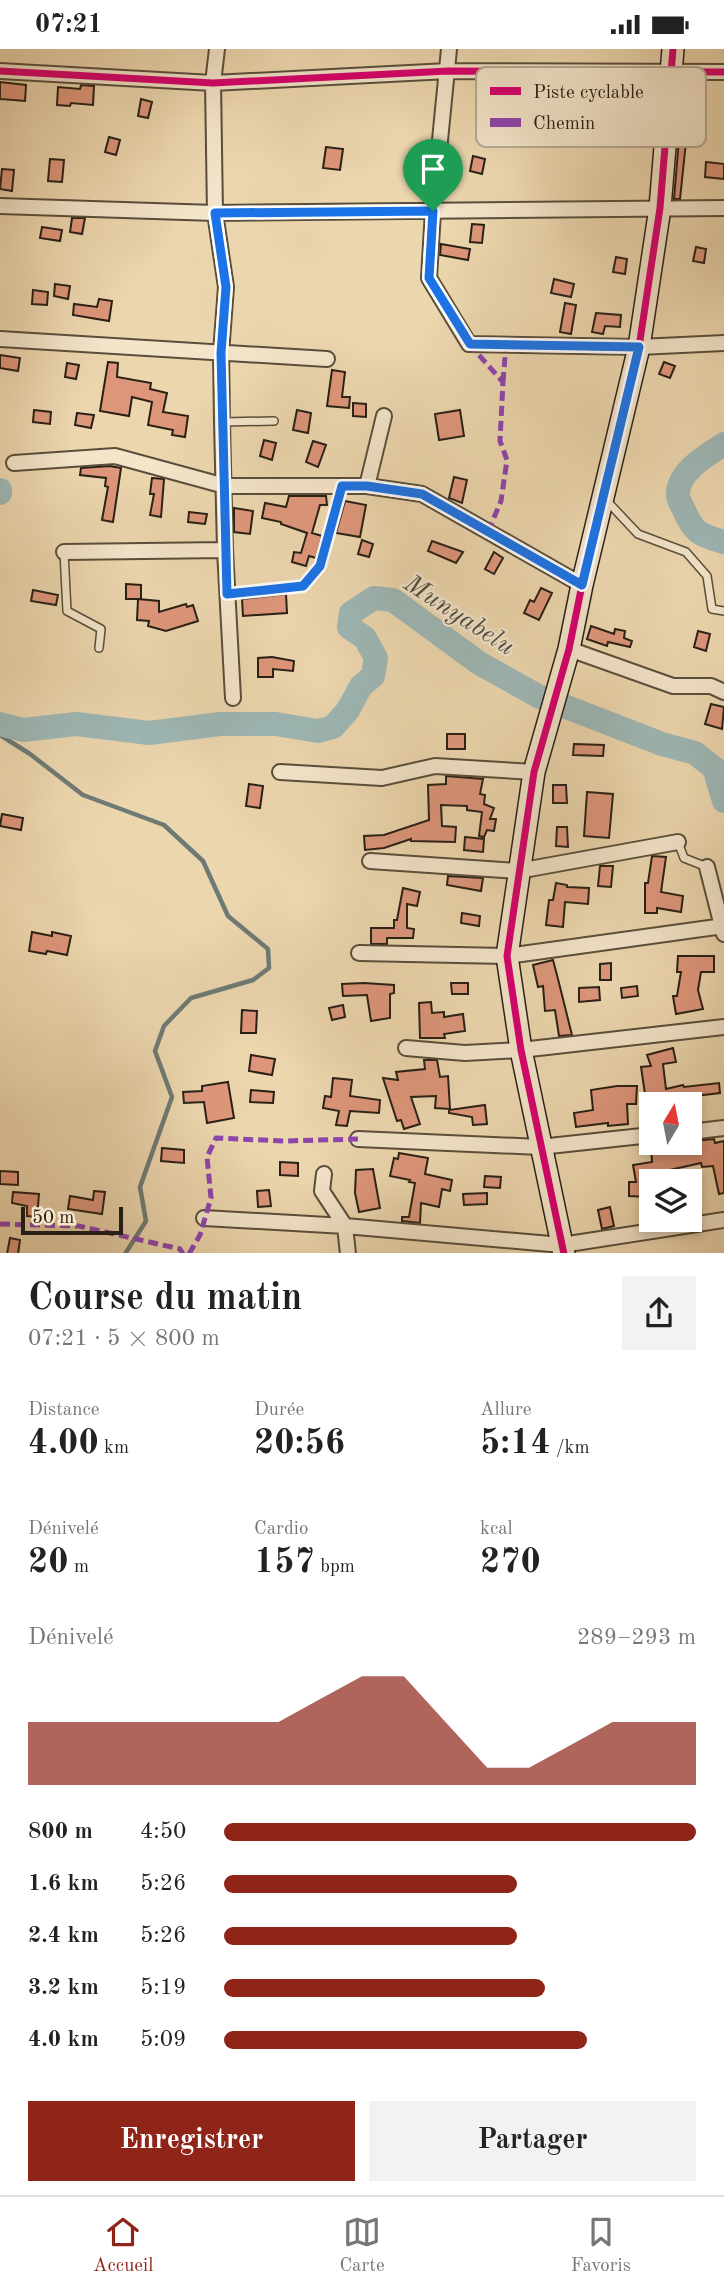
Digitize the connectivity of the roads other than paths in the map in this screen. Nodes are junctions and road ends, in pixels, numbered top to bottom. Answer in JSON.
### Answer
{"nodes":[{"id":1,"x":217,"y":49,"type":"edge"},
{"id":2,"x":450,"y":49,"type":"edge"},
{"id":3,"x":673,"y":49,"type":"edge"},
{"id":4,"x":671,"y":67,"type":"edge"},
{"id":5,"x":0,"y":71,"type":"edge"},
{"id":6,"x":448,"y":71,"type":"junction"},
{"id":7,"x":476,"y":71,"type":"edge"},
{"id":8,"x":706,"y":72,"type":"edge"},
{"id":9,"x":724,"y":72,"type":"edge"},
{"id":10,"x":213,"y":83,"type":"junction"},
{"id":11,"x":665,"y":147,"type":"edge"},
{"id":12,"x":0,"y":206,"type":"edge"},
{"id":13,"x":660,"y":208,"type":"junction"},
{"id":14,"x":724,"y":208,"type":"edge"},
{"id":15,"x":433,"y":211,"type":"junction"},
{"id":16,"x":215,"y":213,"type":"junction"},
{"id":17,"x":0,"y":339,"type":"edge"},
{"id":18,"x":724,"y":343,"type":"edge"},
{"id":19,"x":639,"y":347,"type":"junction"},
{"id":20,"x":221,"y":353,"type":"junction"},
{"id":21,"x":327,"y":359,"type":"dead end"},
{"id":22,"x":384,"y":417,"type":"dead end"},
{"id":23,"x":274,"y":421,"type":"dead end"},
{"id":24,"x":222,"y":422,"type":"junction"},
{"id":25,"x":14,"y":463,"type":"dead end"},
{"id":26,"x":225,"y":486,"type":"junction"},
{"id":27,"x":342,"y":486,"type":"junction"},
{"id":28,"x":367,"y":486,"type":"junction"},
{"id":29,"x":603,"y":497,"type":"junction"},
{"id":30,"x":225,"y":551,"type":"junction"},
{"id":31,"x":64,"y":552,"type":"joint"},
{"id":32,"x":582,"y":585,"type":"junction"},
{"id":33,"x":227,"y":594,"type":"junction"},
{"id":34,"x":724,"y":611,"type":"edge"},
{"id":35,"x":99,"y":648,"type":"dead end"},
{"id":36,"x":569,"y":649,"type":"junction"},
{"id":37,"x":724,"y":692,"type":"edge"},
{"id":38,"x":233,"y":698,"type":"dead end"},
{"id":39,"x":280,"y":772,"type":"dead end"},
{"id":40,"x":534,"y":772,"type":"junction"},
{"id":41,"x":678,"y":842,"type":"joint"},
{"id":42,"x":370,"y":861,"type":"dead end"},
{"id":43,"x":707,"y":867,"type":"joint"},
{"id":44,"x":518,"y":871,"type":"junction"},
{"id":45,"x":724,"y":929,"type":"edge"},
{"id":46,"x":359,"y":953,"type":"dead end"},
{"id":47,"x":507,"y":956,"type":"junction"},
{"id":48,"x":724,"y":1027,"type":"edge"},
{"id":49,"x":406,"y":1048,"type":"dead end"},
{"id":50,"x":521,"y":1049,"type":"junction"},
{"id":51,"x":724,"y":1128,"type":"edge"},
{"id":52,"x":702,"y":1131,"type":"edge"},
{"id":53,"x":639,"y":1136,"type":"edge"},
{"id":54,"x":358,"y":1139,"type":"dead end"},
{"id":55,"x":540,"y":1147,"type":"junction"},
{"id":56,"x":324,"y":1174,"type":"dead end"},
{"id":57,"x":204,"y":1218,"type":"dead end"},
{"id":58,"x":724,"y":1220,"type":"edge"},
{"id":59,"x":345,"y":1226,"type":"junction"},
{"id":60,"x":563,"y":1249,"type":"edge"},
{"id":61,"x":348,"y":1253,"type":"edge"}],
"edges":[{"from":1,"to":10,"type":"street"},
{"from":2,"to":6,"type":"street"},
{"from":3,"to":4,"type":"street"},
{"from":5,"to":10,"type":"street"},
{"from":6,"to":7,"type":"street"},
{"from":6,"to":10,"type":"street"},
{"from":6,"to":15,"type":"street"},
{"from":8,"to":9,"type":"street"},
{"from":10,"to":16,"type":"street"},
{"from":11,"to":13,"type":"street"},
{"from":12,"to":16,"type":"street"},
{"from":13,"to":14,"type":"street"},
{"from":13,"to":15,"type":"street"},
{"from":13,"to":19,"type":"street"},
{"from":15,"to":16,"type":"street"},
{"from":15,"to":19,"type":"street"},
{"from":16,"to":20,"type":"street"},
{"from":17,"to":20,"type":"street"},
{"from":18,"to":19,"type":"street"},
{"from":19,"to":29,"type":"street"},
{"from":20,"to":21,"type":"street"},
{"from":20,"to":24,"type":"street"},
{"from":22,"to":28,"type":"street"},
{"from":23,"to":24,"type":"lane"},
{"from":24,"to":26,"type":"street"},
{"from":25,"to":26,"type":"street"},
{"from":26,"to":27,"type":"street"},
{"from":26,"to":30,"type":"street"},
{"from":27,"to":28,"type":"street"},
{"from":27,"to":33,"type":"lane"},
{"from":28,"to":32,"type":"street"},
{"from":29,"to":32,"type":"street"},
{"from":29,"to":34,"type":"lane"},
{"from":30,"to":31,"type":"street"},
{"from":30,"to":33,"type":"street"},
{"from":31,"to":35,"type":"lane"},
{"from":32,"to":36,"type":"street"},
{"from":33,"to":38,"type":"street"},
{"from":36,"to":37,"type":"street"},
{"from":36,"to":40,"type":"street"},
{"from":39,"to":40,"type":"street"},
{"from":40,"to":44,"type":"street"},
{"from":41,"to":43,"type":"lane"},
{"from":41,"to":44,"type":"street"},
{"from":42,"to":44,"type":"street"},
{"from":43,"to":45,"type":"street"},
{"from":44,"to":47,"type":"street"},
{"from":45,"to":47,"type":"street"},
{"from":46,"to":47,"type":"street"},
{"from":47,"to":50,"type":"street"},
{"from":48,"to":50,"type":"street"},
{"from":49,"to":50,"type":"street"},
{"from":50,"to":55,"type":"street"},
{"from":51,"to":52,"type":"street"},
{"from":53,"to":55,"type":"street"},
{"from":54,"to":55,"type":"street"},
{"from":55,"to":60,"type":"street"},
{"from":56,"to":59,"type":"street"},
{"from":57,"to":59,"type":"street"},
{"from":58,"to":60,"type":"street"},
{"from":59,"to":60,"type":"street"},
{"from":59,"to":61,"type":"street"}]}
